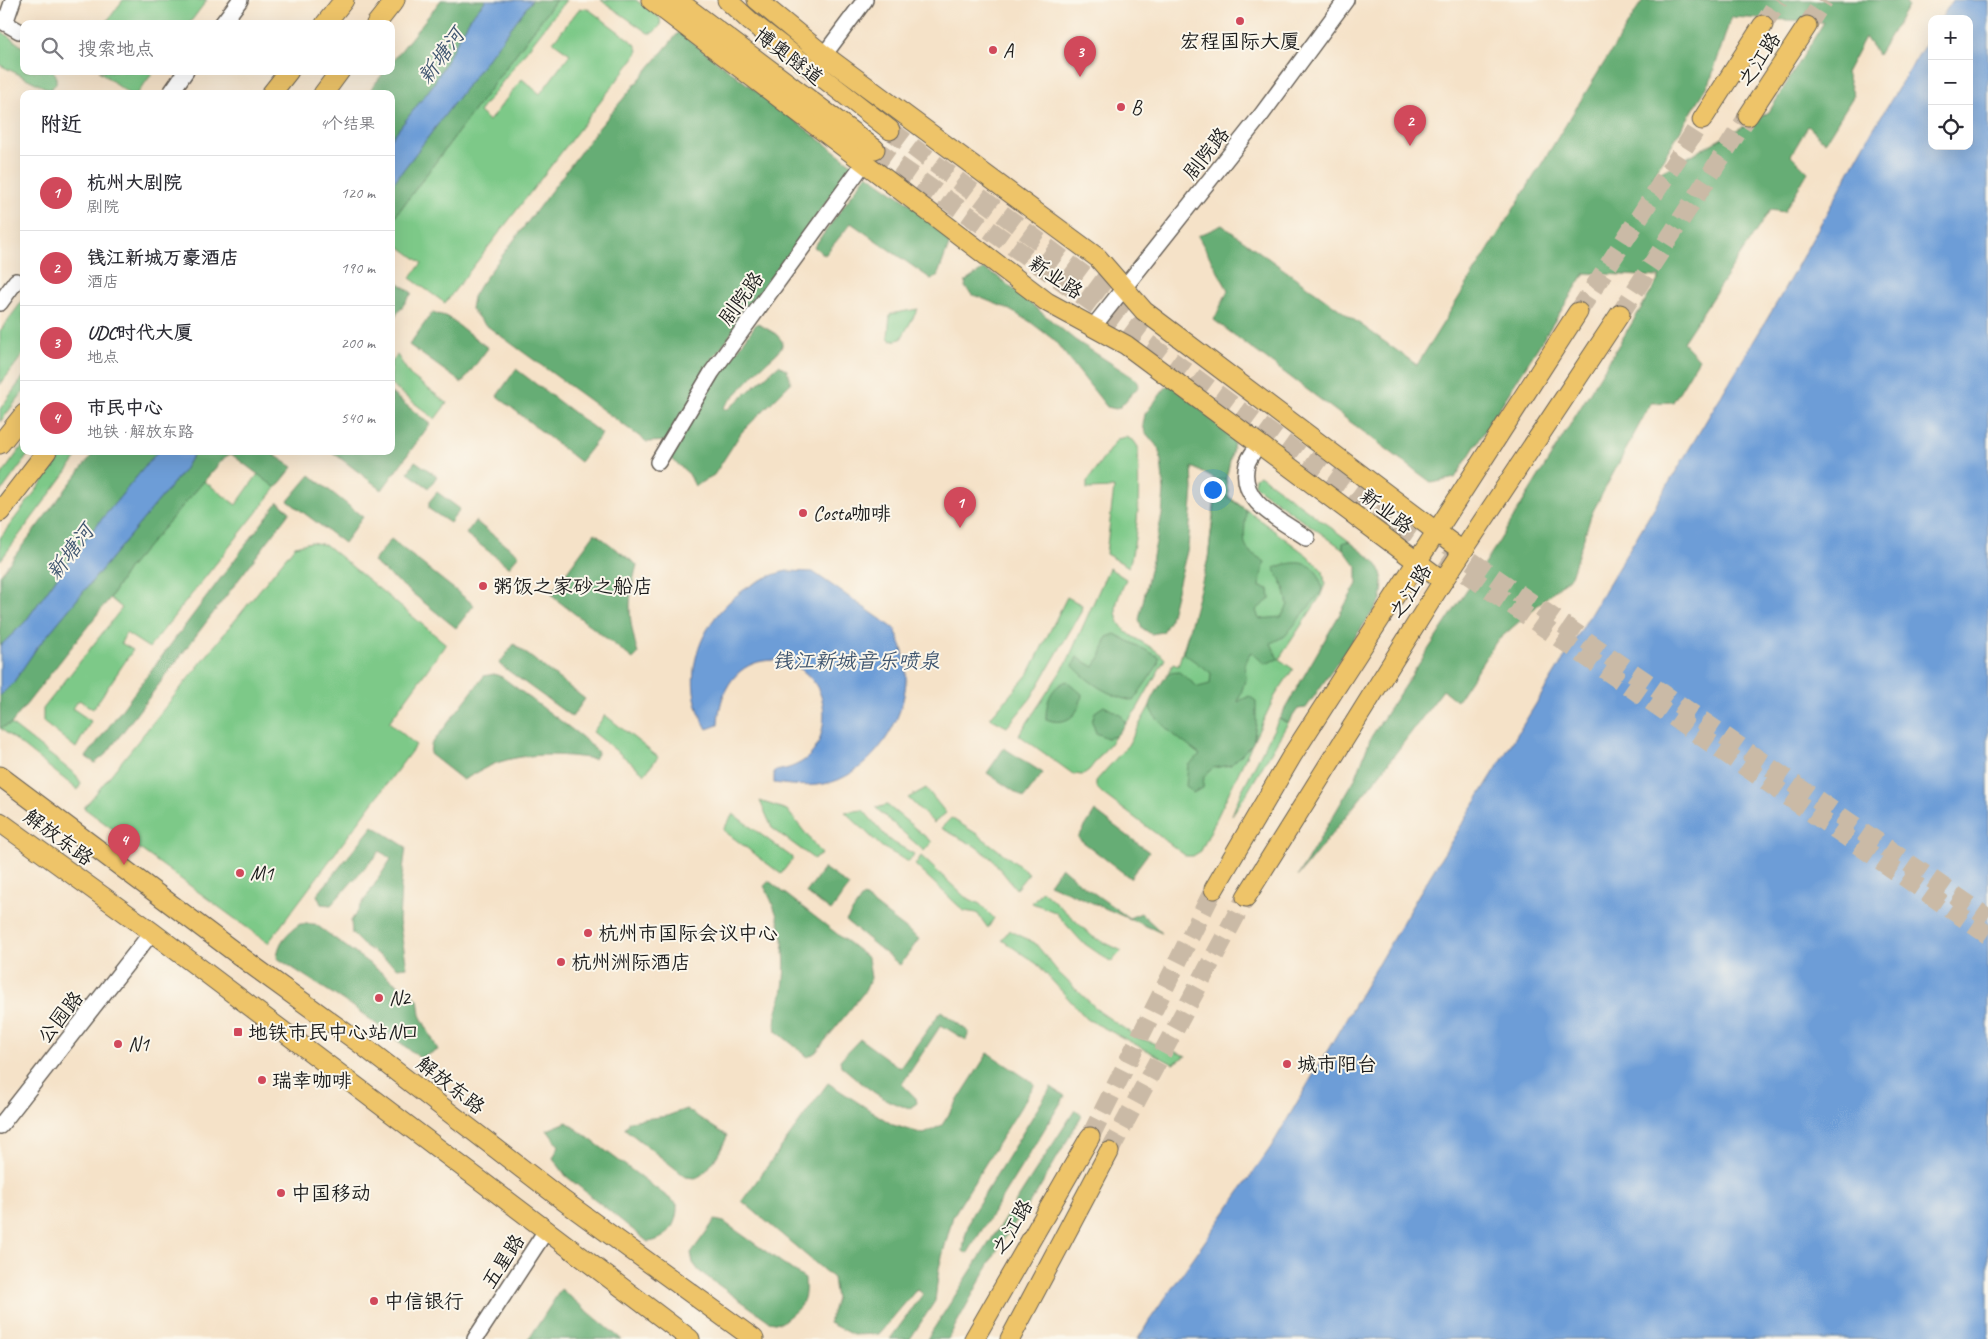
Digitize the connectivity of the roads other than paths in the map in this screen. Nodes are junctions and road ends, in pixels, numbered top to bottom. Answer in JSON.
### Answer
{"nodes":[{"id":1,"x":13,"y":0,"type":"edge"},
{"id":2,"x":240,"y":0,"type":"edge"},
{"id":3,"x":344,"y":0,"type":"edge"},
{"id":4,"x":395,"y":0,"type":"edge"},
{"id":5,"x":651,"y":0,"type":"edge"},
{"id":6,"x":677,"y":0,"type":"edge"},
{"id":7,"x":727,"y":0,"type":"edge"},
{"id":8,"x":757,"y":0,"type":"edge"},
{"id":9,"x":865,"y":0,"type":"edge"},
{"id":10,"x":1346,"y":0,"type":"edge"},
{"id":11,"x":225,"y":20,"type":"edge"},
{"id":12,"x":328,"y":20,"type":"edge"},
{"id":13,"x":379,"y":20,"type":"edge"},
{"id":14,"x":1763,"y":25,"type":"tunnel mouth"},
{"id":15,"x":1807,"y":26,"type":"tunnel mouth"},
{"id":16,"x":19,"y":31,"type":"dead end"},
{"id":17,"x":824,"y":55,"type":"junction"},
{"id":18,"x":183,"y":75,"type":"edge"},
{"id":19,"x":285,"y":75,"type":"edge"},
{"id":20,"x":337,"y":75,"type":"edge"},
{"id":21,"x":173,"y":90,"type":"edge"},
{"id":22,"x":274,"y":90,"type":"edge"},
{"id":23,"x":326,"y":90,"type":"edge"},
{"id":24,"x":1748,"y":116,"type":"tunnel mouth"},
{"id":25,"x":1702,"y":120,"type":"tunnel mouth"},
{"id":26,"x":890,"y":130,"type":"tunnel mouth"},
{"id":27,"x":869,"y":156,"type":"junction"},
{"id":28,"x":16,"y":281,"type":"dead end"},
{"id":29,"x":1124,"y":288,"type":"junction"},
{"id":30,"x":0,"y":303,"type":"edge"},
{"id":31,"x":1578,"y":312,"type":"tunnel mouth"},
{"id":32,"x":1620,"y":314,"type":"tunnel mouth"},
{"id":33,"x":1093,"y":327,"type":"junction"},
{"id":34,"x":20,"y":419,"type":"edge"},
{"id":35,"x":0,"y":444,"type":"edge"},
{"id":36,"x":1259,"y":444,"type":"junction"},
{"id":37,"x":44,"y":455,"type":"edge"},
{"id":38,"x":658,"y":462,"type":"dead end"},
{"id":39,"x":0,"y":512,"type":"edge"},
{"id":40,"x":1436,"y":532,"type":"junction"},
{"id":41,"x":1307,"y":538,"type":"dead end"},
{"id":42,"x":1462,"y":551,"type":"junction"},
{"id":43,"x":1416,"y":561,"type":"junction"},
{"id":44,"x":1443,"y":581,"type":"junction"},
{"id":45,"x":0,"y":776,"type":"edge"},
{"id":46,"x":0,"y":822,"type":"edge"},
{"id":47,"x":1214,"y":889,"type":"tunnel mouth"},
{"id":48,"x":1246,"y":897,"type":"tunnel mouth"},
{"id":49,"x":152,"y":932,"type":"junction"},
{"id":50,"x":0,"y":1126,"type":"edge"},
{"id":51,"x":1090,"y":1137,"type":"tunnel mouth"},
{"id":52,"x":1109,"y":1152,"type":"tunnel mouth"},
{"id":53,"x":547,"y":1230,"type":"junction"},
{"id":54,"x":475,"y":1339,"type":"edge"},
{"id":55,"x":690,"y":1339,"type":"edge"},
{"id":56,"x":754,"y":1339,"type":"edge"},
{"id":57,"x":974,"y":1339,"type":"edge"},
{"id":58,"x":1010,"y":1339,"type":"edge"}],
"edges":[{"from":1,"to":16,"type":"street"},
{"from":2,"to":11,"type":"street"},
{"from":3,"to":12,"type":"main road"},
{"from":4,"to":13,"type":"main road"},
{"from":5,"to":27,"type":"main road","name":"新业路"},
{"from":6,"to":27,"type":"main road","name":"博奥隧道"},
{"from":7,"to":26,"type":"main road","name":"博奥隧道"},
{"from":8,"to":17,"type":"main road","name":"新业路"},
{"from":9,"to":17,"type":"street"},
{"from":10,"to":29,"type":"street","name":"剧院路"},
{"from":14,"to":25,"type":"main road"},
{"from":15,"to":24,"type":"main road","name":"之江路"},
{"from":17,"to":29,"type":"main road","name":"新业路"},
{"from":18,"to":21,"type":"street"},
{"from":19,"to":22,"type":"main road"},
{"from":20,"to":23,"type":"main road"},
{"from":27,"to":33,"type":"main road","name":"新业路"},
{"from":27,"to":38,"type":"street","name":"剧院路"},
{"from":28,"to":30,"type":"street"},
{"from":29,"to":33,"type":"street","name":"剧院路"},
{"from":29,"to":40,"type":"main road","name":"新业路"},
{"from":31,"to":40,"type":"main road","name":"之江路"},
{"from":32,"to":42,"type":"main road","name":"之江路"},
{"from":33,"to":36,"type":"main road","name":"新业路"},
{"from":34,"to":35,"type":"main road"},
{"from":36,"to":41,"type":"street"},
{"from":36,"to":43,"type":"main road","name":"新业路"},
{"from":37,"to":39,"type":"main road"},
{"from":40,"to":42,"type":"main road","name":"新业路"},
{"from":40,"to":43,"type":"main road","name":"之江路"},
{"from":42,"to":44,"type":"main road","name":"之江路"},
{"from":43,"to":44,"type":"main road","name":"新业路"},
{"from":43,"to":47,"type":"main road","name":"之江路"},
{"from":44,"to":48,"type":"main road","name":"之江路"},
{"from":45,"to":56,"type":"main road","name":"解放东路"},
{"from":46,"to":49,"type":"main road","name":"解放东路"},
{"from":49,"to":50,"type":"street","name":"公园路"},
{"from":49,"to":53,"type":"main road","name":"解放东路"},
{"from":51,"to":57,"type":"main road","name":"之江路"},
{"from":52,"to":58,"type":"main road"},
{"from":53,"to":54,"type":"street","name":"五星路"},
{"from":53,"to":55,"type":"main road","name":"解放东路"}]}
